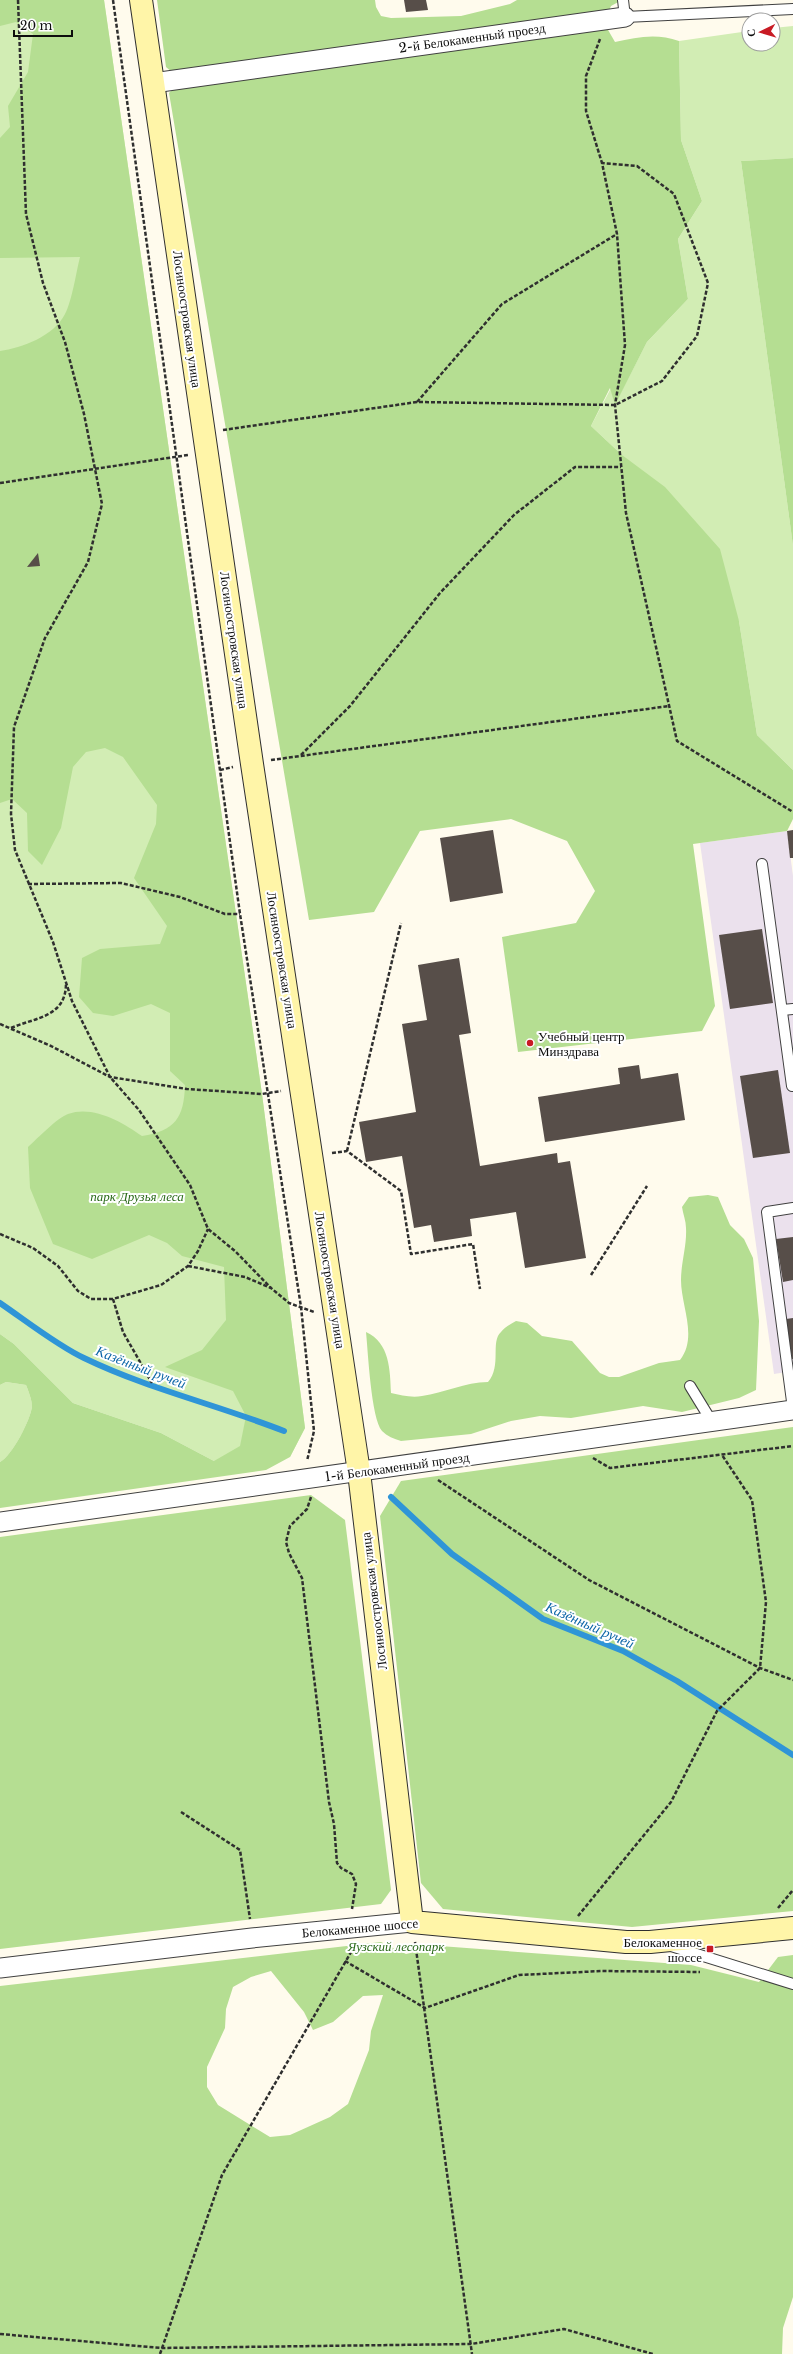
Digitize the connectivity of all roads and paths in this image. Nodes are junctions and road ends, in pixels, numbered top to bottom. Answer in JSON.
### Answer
{"nodes":[{"id":1,"x":18,"y":0,"type":"edge"},
{"id":2,"x":113,"y":0,"type":"edge"},
{"id":3,"x":141,"y":0,"type":"edge"},
{"id":4,"x":624,"y":8,"type":"edge"},
{"id":5,"x":793,"y":9,"type":"edge"},
{"id":6,"x":596,"y":21,"type":"junction"},
{"id":7,"x":153,"y":83,"type":"junction"},
{"id":8,"x":602,"y":164,"type":"junction"},
{"id":9,"x":617,"y":234,"type":"junction"},
{"id":10,"x":417,"y":402,"type":"junction"},
{"id":11,"x":615,"y":405,"type":"junction"},
{"id":12,"x":226,"y":429,"type":"dead end"},
{"id":13,"x":170,"y":458,"type":"dead end"},
{"id":14,"x":621,"y":467,"type":"junction"},
{"id":15,"x":94,"y":468,"type":"junction"},
{"id":16,"x":0,"y":482,"type":"edge"},
{"id":17,"x":669,"y":706,"type":"junction"},
{"id":18,"x":301,"y":756,"type":"junction"},
{"id":19,"x":252,"y":764,"type":"junction"},
{"id":20,"x":793,"y":812,"type":"edge"},
{"id":21,"x":762,"y":864,"type":"dead end"},
{"id":22,"x":28,"y":884,"type":"junction"},
{"id":23,"x":240,"y":914,"type":"junction"},
{"id":24,"x":401,"y":923,"type":"dead end"},
{"id":25,"x":66,"y":980,"type":"junction"},
{"id":26,"x":793,"y":1009,"type":"edge"},
{"id":27,"x":782,"y":1010,"type":"junction"},
{"id":28,"x":0,"y":1024,"type":"edge"},
{"id":29,"x":12,"y":1028,"type":"junction"},
{"id":30,"x":110,"y":1077,"type":"junction"},
{"id":31,"x":792,"y":1086,"type":"dead end"},
{"id":32,"x":301,"y":1087,"type":"junction"},
{"id":33,"x":268,"y":1094,"type":"junction"},
{"id":34,"x":646,"y":1186,"type":"dead end"},
{"id":35,"x":793,"y":1208,"type":"edge"},
{"id":36,"x":208,"y":1229,"type":"junction"},
{"id":37,"x":0,"y":1234,"type":"edge"},
{"id":38,"x":188,"y":1266,"type":"junction"},
{"id":39,"x":591,"y":1275,"type":"dead end"},
{"id":40,"x":271,"y":1288,"type":"junction"},
{"id":41,"x":480,"y":1289,"type":"dead end"},
{"id":42,"x":113,"y":1299,"type":"junction"},
{"id":43,"x":301,"y":1307,"type":"junction"},
{"id":44,"x":152,"y":1383,"type":"dead end"},
{"id":45,"x":690,"y":1386,"type":"dead end"},
{"id":46,"x":793,"y":1410,"type":"edge"},
{"id":47,"x":712,"y":1422,"type":"junction"},
{"id":48,"x":569,"y":1442,"type":"junction"},
{"id":49,"x":793,"y":1446,"type":"edge"},
{"id":50,"x":722,"y":1455,"type":"junction"},
{"id":51,"x":307,"y":1461,"type":"dead end"},
{"id":52,"x":415,"y":1464,"type":"junction"},
{"id":53,"x":359,"y":1472,"type":"junction"},
{"id":54,"x":311,"y":1495,"type":"dead end"},
{"id":55,"x":0,"y":1522,"type":"edge"},
{"id":56,"x":760,"y":1668,"type":"junction"},
{"id":57,"x":793,"y":1680,"type":"edge"},
{"id":58,"x":181,"y":1812,"type":"dead end"},
{"id":59,"x":352,"y":1909,"type":"dead end"},
{"id":60,"x":412,"y":1922,"type":"junction"},
{"id":61,"x":793,"y":1928,"type":"edge"},
{"id":62,"x":563,"y":1935,"type":"junction"},
{"id":63,"x":252,"y":1938,"type":"junction"},
{"id":64,"x":650,"y":1942,"type":"junction"},
{"id":65,"x":355,"y":1945,"type":"dead end"},
{"id":66,"x":345,"y":1961,"type":"junction"},
{"id":67,"x":0,"y":1968,"type":"edge"},
{"id":68,"x":706,"y":1972,"type":"dead end"},
{"id":69,"x":793,"y":1984,"type":"edge"},
{"id":70,"x":425,"y":2008,"type":"junction"},
{"id":71,"x":0,"y":2334,"type":"edge"},
{"id":72,"x":471,"y":2344,"type":"junction"},
{"id":73,"x":161,"y":2348,"type":"junction"},
{"id":74,"x":160,"y":2354,"type":"edge"},
{"id":75,"x":472,"y":2354,"type":"edge"},
{"id":76,"x":653,"y":2354,"type":"edge"}],
"edges":[{"from":1,"to":15,"type":"path"},
{"from":2,"to":23,"type":"path"},
{"from":3,"to":7,"type":"street","name":"Лосиноостровская улица"},
{"from":4,"to":5,"type":"lane","name":"2-й Белокаменный проезд"},
{"from":4,"to":6,"type":"street","name":"2-й Белокаменный проезд"},
{"from":6,"to":7,"type":"street","name":"2-й Белокаменный проезд"},
{"from":6,"to":8,"type":"path"},
{"from":7,"to":19,"type":"street","name":"Лосиноостровская улица"},
{"from":8,"to":9,"type":"path"},
{"from":8,"to":11,"type":"path"},
{"from":9,"to":10,"type":"path"},
{"from":9,"to":11,"type":"path"},
{"from":10,"to":11,"type":"path"},
{"from":10,"to":12,"type":"path"},
{"from":11,"to":14,"type":"path"},
{"from":13,"to":15,"type":"path"},
{"from":14,"to":17,"type":"path"},
{"from":14,"to":18,"type":"path"},
{"from":15,"to":16,"type":"path"},
{"from":15,"to":22,"type":"path"},
{"from":17,"to":18,"type":"path"},
{"from":17,"to":20,"type":"path"},
{"from":18,"to":19,"type":"path"},
{"from":19,"to":32,"type":"street","name":"Лосиноостровская улица"},
{"from":21,"to":27,"type":"lane"},
{"from":22,"to":23,"type":"path"},
{"from":22,"to":25,"type":"path"},
{"from":23,"to":33,"type":"path"},
{"from":24,"to":41,"type":"path"},
{"from":25,"to":29,"type":"path"},
{"from":25,"to":30,"type":"path"},
{"from":26,"to":27,"type":"lane"},
{"from":27,"to":31,"type":"lane"},
{"from":28,"to":29,"type":"path"},
{"from":29,"to":30,"type":"path"},
{"from":30,"to":33,"type":"path"},
{"from":30,"to":36,"type":"path"},
{"from":32,"to":33,"type":"path"},
{"from":32,"to":53,"type":"street","name":"Лосиноостровская улица"},
{"from":33,"to":43,"type":"path"},
{"from":34,"to":39,"type":"path"},
{"from":35,"to":46,"type":"lane"},
{"from":36,"to":38,"type":"path"},
{"from":36,"to":40,"type":"path"},
{"from":37,"to":42,"type":"path"},
{"from":38,"to":40,"type":"path"},
{"from":38,"to":42,"type":"path"},
{"from":40,"to":43,"type":"path"},
{"from":42,"to":44,"type":"path"},
{"from":43,"to":51,"type":"path"},
{"from":45,"to":47,"type":"lane"},
{"from":46,"to":47,"type":"street","name":"1-й Белокаменный проезд"},
{"from":47,"to":48,"type":"street","name":"1-й Белокаменный проезд"},
{"from":48,"to":50,"type":"path"},
{"from":48,"to":52,"type":"street","name":"1-й Белокаменный проезд"},
{"from":49,"to":50,"type":"path"},
{"from":50,"to":56,"type":"path"},
{"from":52,"to":53,"type":"street","name":"1-й Белокаменный проезд"},
{"from":52,"to":56,"type":"path"},
{"from":53,"to":55,"type":"street","name":"1-й Белокаменный проезд"},
{"from":53,"to":60,"type":"street","name":"Лосиноостровская улица"},
{"from":54,"to":59,"type":"path"},
{"from":56,"to":57,"type":"path"},
{"from":56,"to":62,"type":"path"},
{"from":58,"to":63,"type":"path"},
{"from":60,"to":62,"type":"street","name":"Белокаменное шоссе"},
{"from":60,"to":63,"type":"street","name":"Белокаменное шоссе"},
{"from":60,"to":70,"type":"path"},
{"from":61,"to":64,"type":"street","name":"Белокаменное шоссе"},
{"from":62,"to":64,"type":"street","name":"Белокаменное шоссе"},
{"from":63,"to":67,"type":"street","name":"Белокаменное шоссе"},
{"from":64,"to":69,"type":"lane"},
{"from":65,"to":66,"type":"path"},
{"from":66,"to":70,"type":"path"},
{"from":66,"to":73,"type":"path"},
{"from":68,"to":70,"type":"path"},
{"from":70,"to":72,"type":"path"},
{"from":71,"to":73,"type":"path"},
{"from":72,"to":73,"type":"path"},
{"from":72,"to":75,"type":"path"},
{"from":72,"to":76,"type":"path"},
{"from":73,"to":74,"type":"path"}]}
